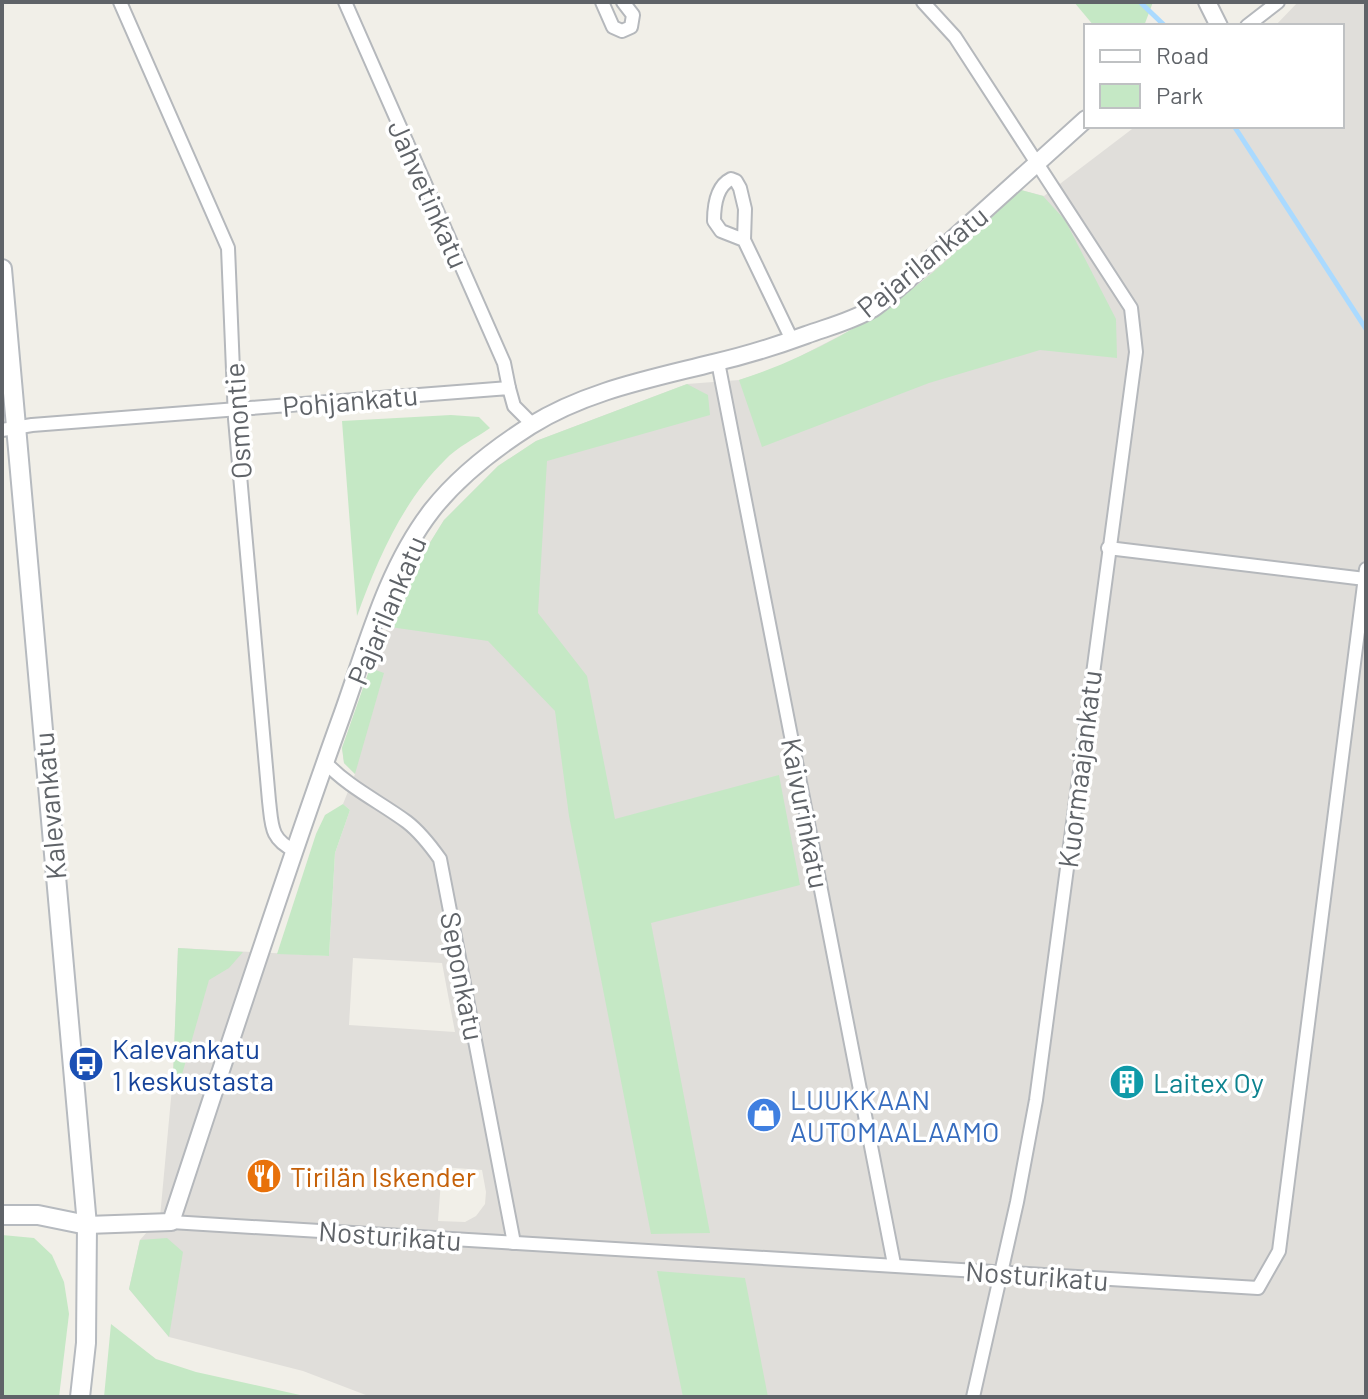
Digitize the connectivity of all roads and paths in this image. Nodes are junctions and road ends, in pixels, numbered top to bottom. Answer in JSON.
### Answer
{"nodes":[{"id":1,"x":120,"y":2,"type":"edge"},
{"id":2,"x":345,"y":2,"type":"edge"},
{"id":3,"x":602,"y":2,"type":"edge"},
{"id":4,"x":623,"y":2,"type":"edge"},
{"id":5,"x":923,"y":2,"type":"edge"},
{"id":6,"x":1207,"y":2,"type":"edge"},
{"id":7,"x":1278,"y":2,"type":"edge"},
{"id":8,"x":1218,"y":24,"type":"edge"},
{"id":9,"x":1250,"y":24,"type":"edge"},
{"id":10,"x":1084,"y":121,"type":"edge"},
{"id":11,"x":1036,"y":163,"type":"junction"},
{"id":12,"x":744,"y":240,"type":"junction"},
{"id":13,"x":2,"y":269,"type":"edge"},
{"id":14,"x":792,"y":340,"type":"junction"},
{"id":15,"x":718,"y":362,"type":"junction"},
{"id":16,"x":509,"y":388,"type":"junction"},
{"id":17,"x":235,"y":409,"type":"junction"},
{"id":18,"x":532,"y":424,"type":"junction"},
{"id":19,"x":9,"y":429,"type":"edge"},
{"id":20,"x":1108,"y":548,"type":"junction"},
{"id":21,"x":1365,"y":574,"type":"edge"},
{"id":22,"x":325,"y":762,"type":"junction"},
{"id":23,"x":295,"y":851,"type":"junction"},
{"id":24,"x":2,"y":1215,"type":"edge"},
{"id":25,"x":171,"y":1222,"type":"junction"},
{"id":26,"x":87,"y":1225,"type":"junction"},
{"id":27,"x":514,"y":1243,"type":"junction"},
{"id":28,"x":894,"y":1264,"type":"junction"},
{"id":29,"x":1000,"y":1274,"type":"junction"},
{"id":30,"x":81,"y":1389,"type":"edge"},
{"id":31,"x":973,"y":1397,"type":"edge"}],
"edges":[{"from":1,"to":17,"type":"street","name":"Osmontie"},
{"from":2,"to":16,"type":"street","name":"Jahvetinkatu"},
{"from":3,"to":4,"type":"street"},
{"from":5,"to":11,"type":"street","name":"Kuormaajankatu"},
{"from":6,"to":8,"type":"street"},
{"from":7,"to":9,"type":"street"},
{"from":10,"to":11,"type":"street","name":"Pajarilankatu"},
{"from":11,"to":14,"type":"street","name":"Pajarilankatu"},
{"from":11,"to":20,"type":"street","name":"Kuormaajankatu"},
{"from":12,"to":12,"type":"street"},
{"from":12,"to":14,"type":"street"},
{"from":13,"to":19,"type":"main road","name":"Kalevankatu"},
{"from":14,"to":15,"type":"street","name":"Pajarilankatu"},
{"from":15,"to":18,"type":"street","name":"Pajarilankatu"},
{"from":15,"to":28,"type":"street","name":"Kaivurinkatu"},
{"from":16,"to":17,"type":"street","name":"Pohjankatu"},
{"from":16,"to":18,"type":"street"},
{"from":17,"to":19,"type":"street","name":"Pohjankatu"},
{"from":17,"to":23,"type":"street","name":"Osmontie"},
{"from":18,"to":22,"type":"street","name":"Pajarilankatu"},
{"from":19,"to":26,"type":"main road","name":"Kalevankatu"},
{"from":20,"to":21,"type":"street"},
{"from":20,"to":29,"type":"street","name":"Kuormaajankatu"},
{"from":21,"to":29,"type":"street","name":"Nosturikatu"},
{"from":22,"to":23,"type":"street","name":"Pajarilankatu"},
{"from":22,"to":27,"type":"street","name":"Seponkatu"},
{"from":23,"to":25,"type":"street","name":"Pajarilankatu"},
{"from":24,"to":26,"type":"main road"},
{"from":25,"to":26,"type":"street","name":"Nosturikatu"},
{"from":25,"to":27,"type":"street","name":"Nosturikatu"},
{"from":26,"to":30,"type":"main road","name":"Kalevankatu"},
{"from":27,"to":28,"type":"street","name":"Nosturikatu"},
{"from":28,"to":29,"type":"street","name":"Nosturikatu"},
{"from":29,"to":31,"type":"street","name":"Kuormaajankatu"}]}
